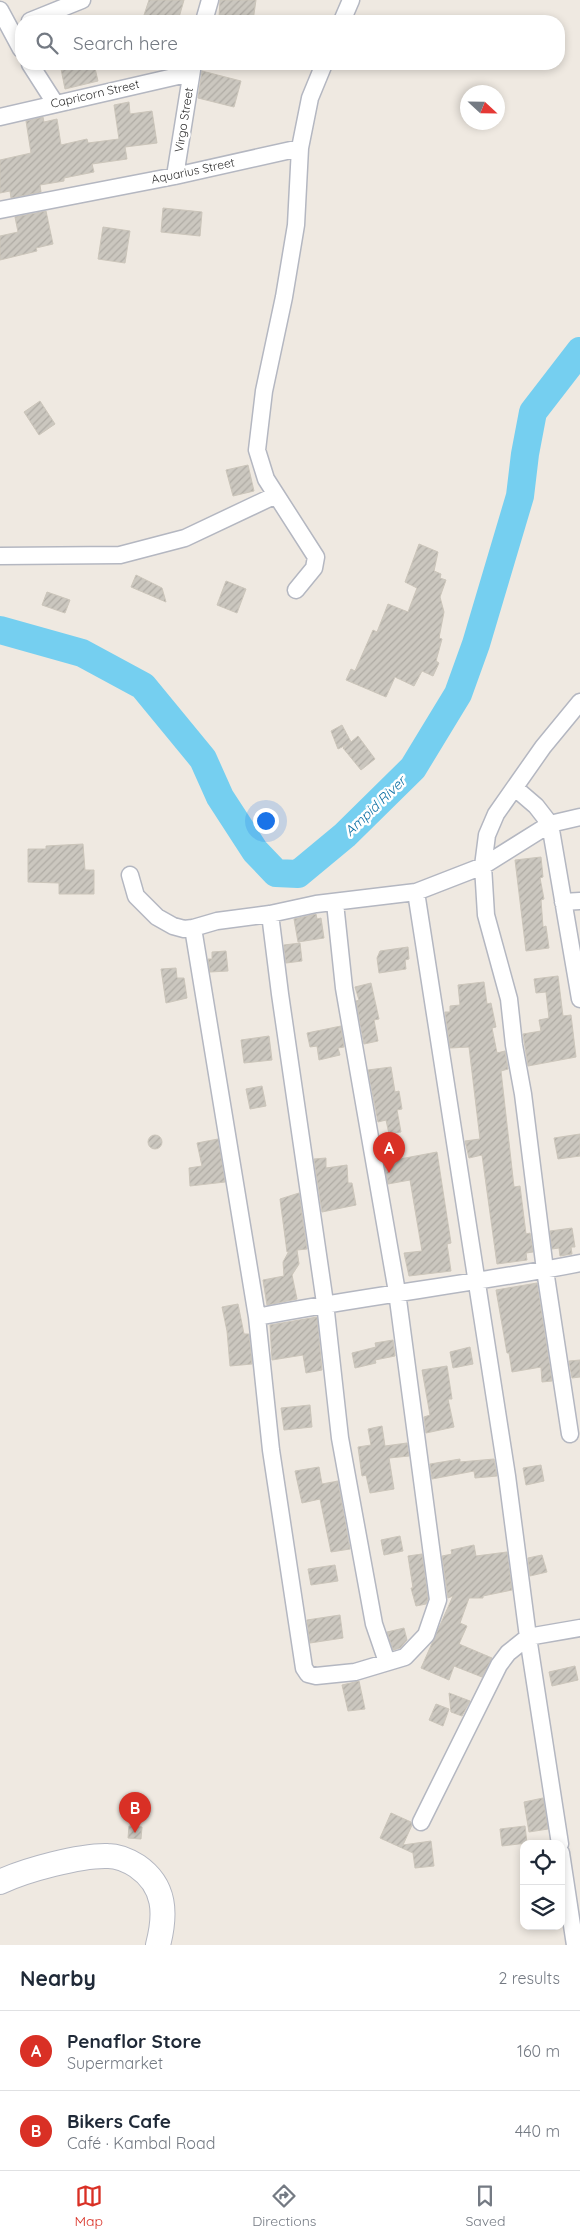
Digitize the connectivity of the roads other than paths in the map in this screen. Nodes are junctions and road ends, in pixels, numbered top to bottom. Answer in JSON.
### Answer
{"nodes":[{"id":1,"x":82,"y":0,"type":"edge"},
{"id":2,"x":210,"y":0,"type":"edge"},
{"id":3,"x":351,"y":0,"type":"edge"},
{"id":4,"x":0,"y":10,"type":"edge"},
{"id":5,"x":45,"y":15,"type":"edge"},
{"id":6,"x":206,"y":15,"type":"edge"},
{"id":7,"x":345,"y":15,"type":"edge"},
{"id":8,"x":15,"y":26,"type":"edge"},
{"id":9,"x":34,"y":70,"type":"edge"},
{"id":10,"x":184,"y":70,"type":"edge"},
{"id":11,"x":192,"y":70,"type":"edge"},
{"id":12,"x":322,"y":70,"type":"edge"},
{"id":13,"x":55,"y":103,"type":"junction"},
{"id":14,"x":0,"y":116,"type":"edge"},
{"id":15,"x":300,"y":148,"type":"junction"},
{"id":16,"x":175,"y":176,"type":"junction"},
{"id":17,"x":0,"y":210,"type":"edge"},
{"id":18,"x":276,"y":495,"type":"junction"},
{"id":19,"x":0,"y":556,"type":"edge"},
{"id":20,"x":296,"y":590,"type":"dead end"},
{"id":21,"x":580,"y":702,"type":"edge"},
{"id":22,"x":514,"y":788,"type":"junction"},
{"id":23,"x":580,"y":817,"type":"edge"},
{"id":24,"x":550,"y":824,"type":"junction"},
{"id":25,"x":483,"y":866,"type":"junction"},
{"id":26,"x":130,"y":875,"type":"dead end"},
{"id":27,"x":416,"y":892,"type":"junction"},
{"id":28,"x":580,"y":900,"type":"edge"},
{"id":29,"x":563,"y":902,"type":"junction"},
{"id":30,"x":335,"y":903,"type":"junction"},
{"id":31,"x":270,"y":914,"type":"junction"},
{"id":32,"x":193,"y":928,"type":"junction"},
{"id":33,"x":580,"y":999,"type":"edge"},
{"id":34,"x":580,"y":1263,"type":"edge"},
{"id":35,"x":545,"y":1270,"type":"junction"},
{"id":36,"x":476,"y":1282,"type":"junction"},
{"id":37,"x":397,"y":1292,"type":"junction"},
{"id":38,"x":325,"y":1303,"type":"junction"},
{"id":39,"x":257,"y":1317,"type":"junction"},
{"id":40,"x":570,"y":1434,"type":"dead end"},
{"id":41,"x":580,"y":1628,"type":"edge"},
{"id":42,"x":528,"y":1638,"type":"junction"},
{"id":43,"x":387,"y":1662,"type":"junction"},
{"id":44,"x":421,"y":1822,"type":"dead end"},
{"id":45,"x":559,"y":1840,"type":"edge"},
{"id":46,"x":565,"y":1879,"type":"edge"},
{"id":47,"x":0,"y":1882,"type":"edge"},
{"id":48,"x":158,"y":1945,"type":"edge"},
{"id":49,"x":575,"y":1945,"type":"edge"}],
"edges":[{"from":1,"to":5,"type":"street"},
{"from":2,"to":6,"type":"street"},
{"from":3,"to":7,"type":"street"},
{"from":4,"to":8,"type":"street"},
{"from":9,"to":13,"type":"street"},
{"from":10,"to":13,"type":"street","name":"Capricorn Street"},
{"from":11,"to":16,"type":"street","name":"Virgo Street"},
{"from":12,"to":15,"type":"street"},
{"from":13,"to":14,"type":"street","name":"Capricorn Street"},
{"from":15,"to":16,"type":"street","name":"Aquarius Street"},
{"from":15,"to":18,"type":"street"},
{"from":16,"to":17,"type":"street","name":"Aquarius Street"},
{"from":18,"to":19,"type":"street"},
{"from":18,"to":20,"type":"street"},
{"from":21,"to":22,"type":"street"},
{"from":22,"to":24,"type":"street"},
{"from":22,"to":25,"type":"street"},
{"from":23,"to":24,"type":"street"},
{"from":24,"to":25,"type":"street"},
{"from":24,"to":29,"type":"street"},
{"from":25,"to":27,"type":"street"},
{"from":25,"to":35,"type":"street"},
{"from":26,"to":32,"type":"street"},
{"from":27,"to":30,"type":"street"},
{"from":27,"to":36,"type":"street"},
{"from":28,"to":29,"type":"street"},
{"from":29,"to":33,"type":"street"},
{"from":30,"to":31,"type":"street"},
{"from":30,"to":37,"type":"street"},
{"from":31,"to":32,"type":"street"},
{"from":31,"to":38,"type":"street"},
{"from":32,"to":39,"type":"street"},
{"from":34,"to":35,"type":"street"},
{"from":35,"to":36,"type":"street"},
{"from":35,"to":40,"type":"street"},
{"from":36,"to":37,"type":"street"},
{"from":36,"to":42,"type":"street"},
{"from":37,"to":38,"type":"street"},
{"from":37,"to":43,"type":"street"},
{"from":38,"to":39,"type":"street"},
{"from":38,"to":43,"type":"street"},
{"from":39,"to":43,"type":"street"},
{"from":41,"to":42,"type":"street"},
{"from":42,"to":44,"type":"street"},
{"from":42,"to":45,"type":"street"},
{"from":46,"to":49,"type":"street"},
{"from":47,"to":48,"type":"street"}]}
